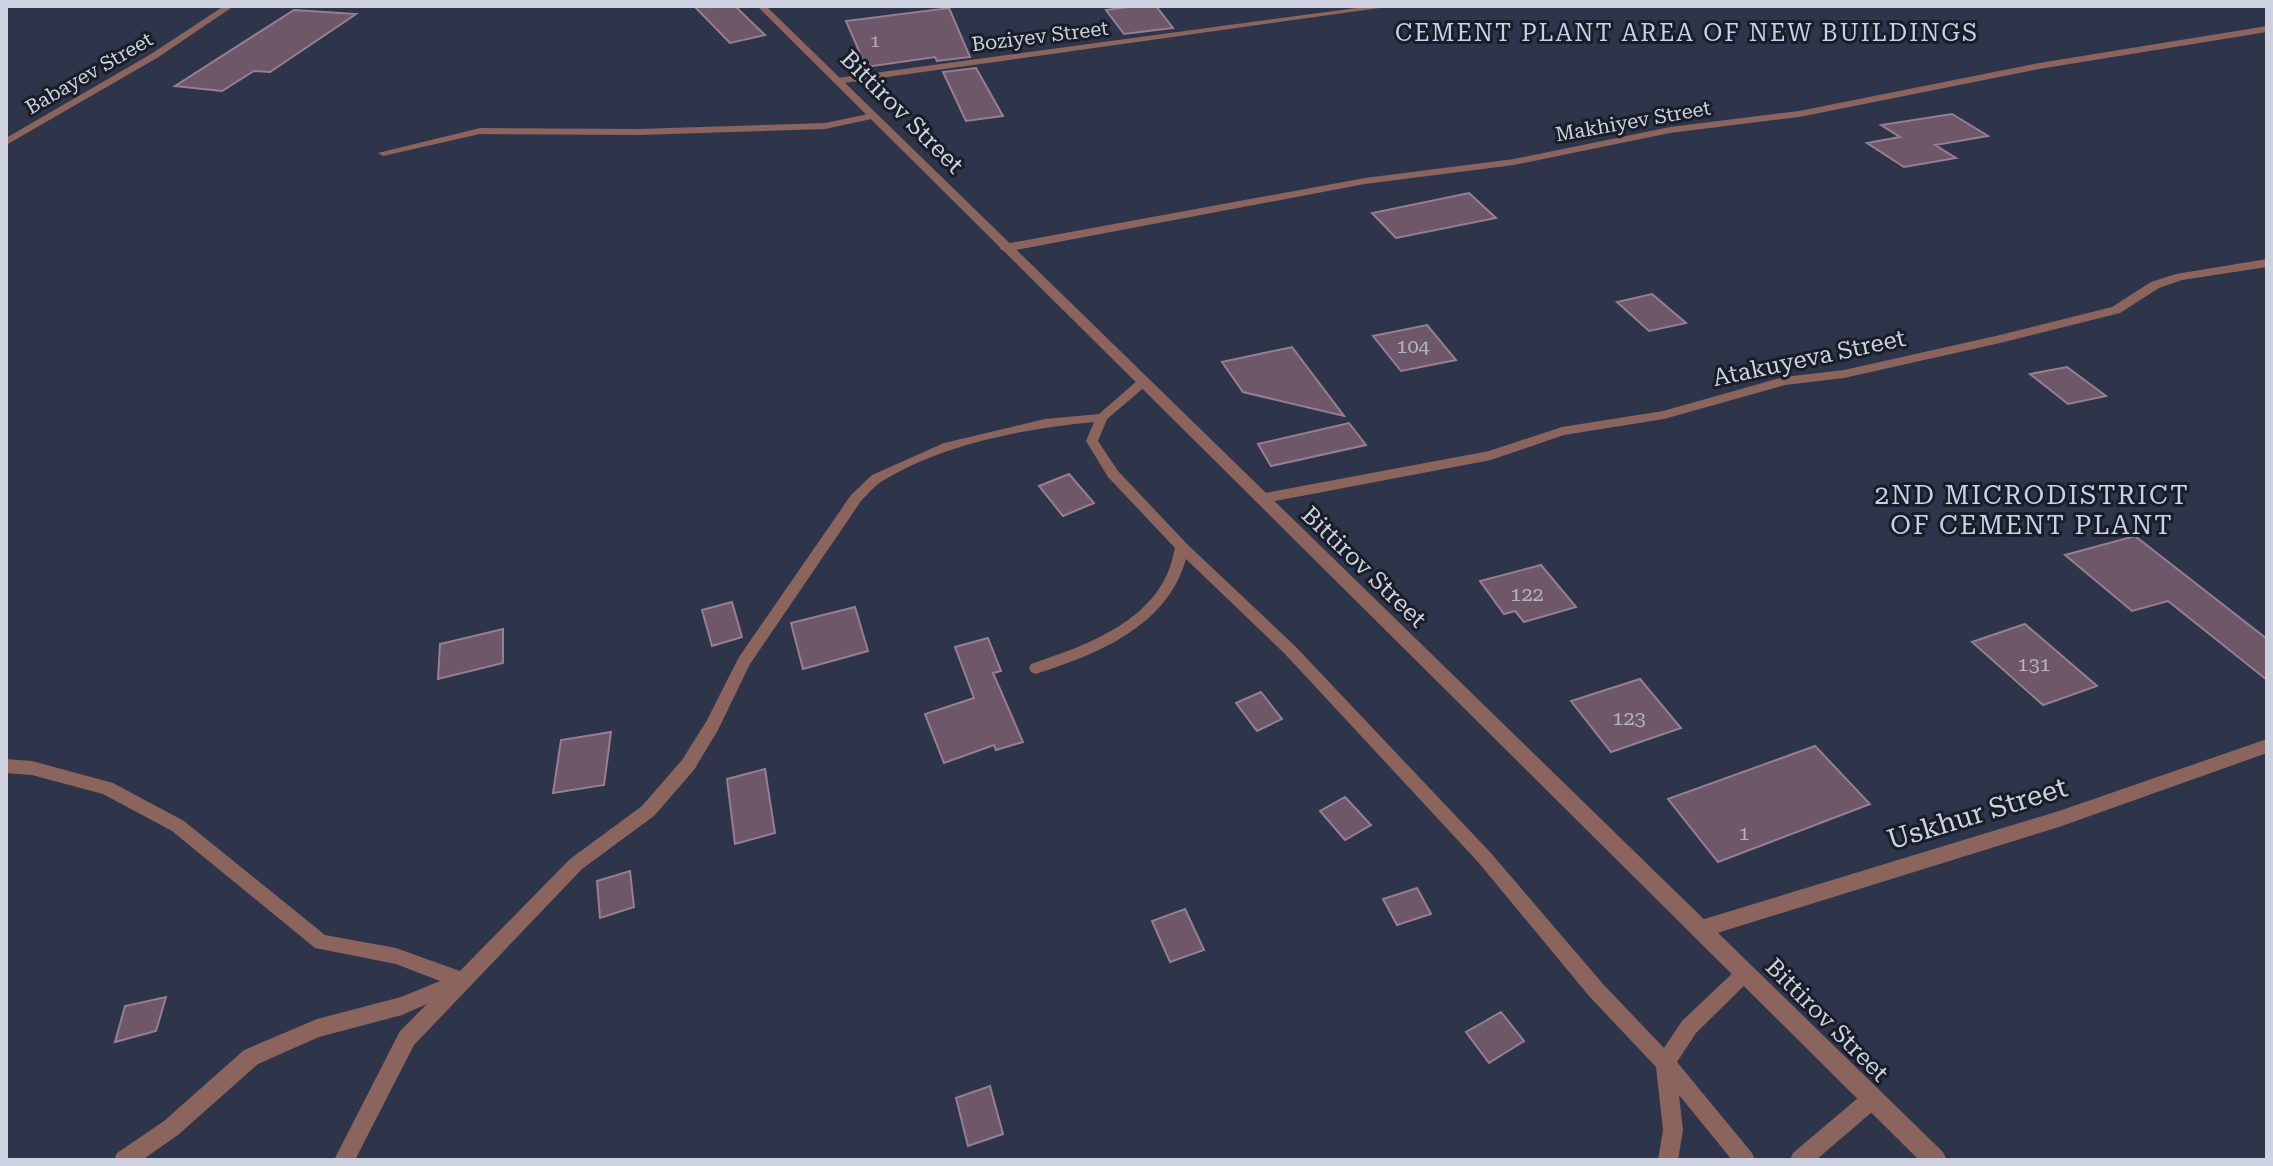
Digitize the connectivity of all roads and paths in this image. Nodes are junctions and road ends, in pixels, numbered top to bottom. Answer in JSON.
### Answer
{"nodes":[{"id":1,"x":230,"y":6,"type":"edge"},
{"id":2,"x":761,"y":6,"type":"edge"},
{"id":3,"x":1390,"y":6,"type":"edge"},
{"id":4,"x":2267,"y":29,"type":"edge"},
{"id":5,"x":837,"y":81,"type":"junction"},
{"id":6,"x":873,"y":116,"type":"junction"},
{"id":7,"x":6,"y":142,"type":"edge"},
{"id":8,"x":383,"y":153,"type":"dead end"},
{"id":9,"x":1005,"y":248,"type":"junction"},
{"id":10,"x":2267,"y":263,"type":"edge"},
{"id":11,"x":1142,"y":383,"type":"junction"},
{"id":12,"x":1102,"y":417,"type":"junction"},
{"id":13,"x":1260,"y":499,"type":"junction"},
{"id":14,"x":1182,"y":547,"type":"junction"},
{"id":15,"x":1036,"y":668,"type":"dead end"},
{"id":16,"x":2267,"y":746,"type":"edge"},
{"id":17,"x":6,"y":766,"type":"edge"},
{"id":18,"x":1701,"y":929,"type":"junction"},
{"id":19,"x":1746,"y":972,"type":"junction"},
{"id":20,"x":461,"y":980,"type":"junction"},
{"id":21,"x":1665,"y":1063,"type":"junction"},
{"id":22,"x":1872,"y":1099,"type":"junction"},
{"id":23,"x":124,"y":1160,"type":"edge"},
{"id":24,"x":344,"y":1160,"type":"edge"},
{"id":25,"x":1668,"y":1160,"type":"edge"},
{"id":26,"x":1745,"y":1160,"type":"edge"},
{"id":27,"x":1800,"y":1160,"type":"edge"},
{"id":28,"x":1935,"y":1160,"type":"edge"}],
"edges":[{"from":1,"to":7,"type":"street","name":"Babayev Street"},
{"from":2,"to":5,"type":"street","name":"Bittirov Street"},
{"from":3,"to":5,"type":"street","name":"Boziyev Street"},
{"from":4,"to":9,"type":"street","name":"Makhiyev Street"},
{"from":5,"to":6,"type":"street","name":"Bittirov Street"},
{"from":6,"to":8,"type":"lane"},
{"from":6,"to":9,"type":"street","name":"Bittirov Street"},
{"from":9,"to":11,"type":"street","name":"Bittirov Street"},
{"from":10,"to":13,"type":"street","name":"Atakuyeva Street"},
{"from":11,"to":12,"type":"lane"},
{"from":11,"to":13,"type":"street","name":"Bittirov Street"},
{"from":12,"to":14,"type":"lane"},
{"from":12,"to":20,"type":"lane"},
{"from":13,"to":18,"type":"street","name":"Bittirov Street"},
{"from":14,"to":15,"type":"lane"},
{"from":14,"to":21,"type":"lane"},
{"from":16,"to":18,"type":"street","name":"Uskhur Street"},
{"from":17,"to":20,"type":"lane"},
{"from":18,"to":19,"type":"street","name":"Bittirov Street"},
{"from":19,"to":21,"type":"lane"},
{"from":19,"to":22,"type":"street","name":"Bittirov Street"},
{"from":20,"to":23,"type":"lane"},
{"from":20,"to":24,"type":"lane"},
{"from":21,"to":25,"type":"lane"},
{"from":21,"to":26,"type":"lane"},
{"from":22,"to":27,"type":"lane"},
{"from":22,"to":28,"type":"street","name":"Bittirov Street"}]}
